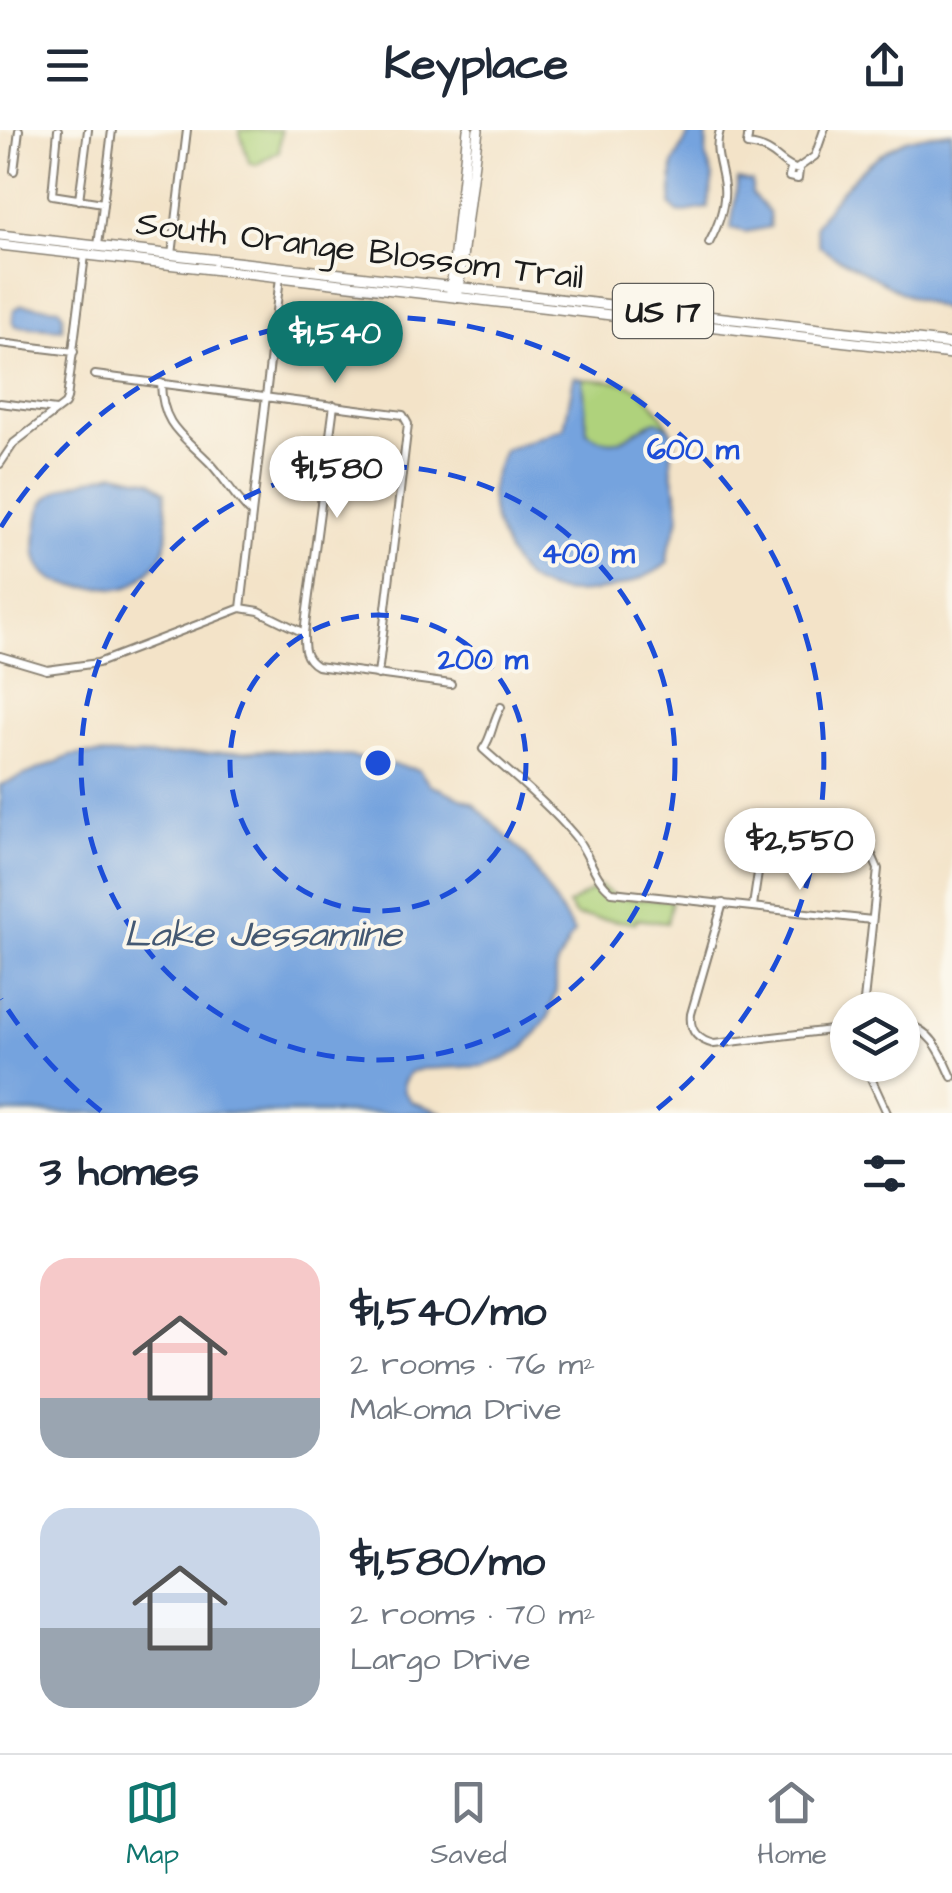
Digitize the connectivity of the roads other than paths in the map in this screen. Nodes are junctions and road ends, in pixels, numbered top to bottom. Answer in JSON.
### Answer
{"nodes":[{"id":1,"x":19,"y":130,"type":"edge"},
{"id":2,"x":58,"y":130,"type":"edge"},
{"id":3,"x":88,"y":130,"type":"edge"},
{"id":4,"x":112,"y":130,"type":"edge"},
{"id":5,"x":187,"y":130,"type":"edge"},
{"id":6,"x":720,"y":130,"type":"edge"},
{"id":7,"x":749,"y":130,"type":"edge"},
{"id":8,"x":824,"y":130,"type":"edge"},
{"id":9,"x":472,"y":131,"type":"edge"},
{"id":10,"x":14,"y":171,"type":"dead end"},
{"id":11,"x":80,"y":200,"type":"junction"},
{"id":12,"x":102,"y":203,"type":"junction"},
{"id":13,"x":0,"y":235,"type":"edge"},
{"id":14,"x":709,"y":243,"type":"dead end"},
{"id":15,"x":0,"y":245,"type":"edge"},
{"id":16,"x":98,"y":246,"type":"junction"},
{"id":17,"x":85,"y":255,"type":"junction"},
{"id":18,"x":172,"y":255,"type":"junction"},
{"id":19,"x":196,"y":257,"type":"junction"},
{"id":20,"x":156,"y":263,"type":"junction"},
{"id":21,"x":181,"y":266,"type":"junction"},
{"id":22,"x":280,"y":277,"type":"junction"},
{"id":23,"x":454,"y":290,"type":"junction"},
{"id":24,"x":702,"y":316,"type":"junction"},
{"id":25,"x":682,"y":324,"type":"junction"},
{"id":26,"x":805,"y":327,"type":"junction"},
{"id":27,"x":785,"y":336,"type":"junction"},
{"id":28,"x":0,"y":344,"type":"edge"},
{"id":29,"x":952,"y":344,"type":"edge"},
{"id":30,"x":74,"y":352,"type":"junction"},
{"id":31,"x":952,"y":354,"type":"edge"},
{"id":32,"x":94,"y":376,"type":"dead end"},
{"id":33,"x":161,"y":383,"type":"junction"},
{"id":34,"x":266,"y":396,"type":"junction"},
{"id":35,"x":0,"y":403,"type":"edge"},
{"id":36,"x":334,"y":404,"type":"junction"},
{"id":37,"x":58,"y":410,"type":"junction"},
{"id":38,"x":0,"y":464,"type":"edge"},
{"id":39,"x":252,"y":514,"type":"junction"},
{"id":40,"x":241,"y":608,"type":"junction"},
{"id":41,"x":304,"y":633,"type":"junction"},
{"id":42,"x":0,"y":656,"type":"edge"},
{"id":43,"x":378,"y":674,"type":"junction"},
{"id":44,"x":450,"y":684,"type":"dead end"},
{"id":45,"x":501,"y":707,"type":"dead end"},
{"id":46,"x":723,"y":903,"type":"junction"},
{"id":47,"x":753,"y":906,"type":"junction"},
{"id":48,"x":872,"y":920,"type":"junction"},
{"id":49,"x":864,"y":992,"type":"edge"},
{"id":50,"x":830,"y":1030,"type":"edge"},
{"id":51,"x":920,"y":1030,"type":"edge"},
{"id":52,"x":952,"y":1076,"type":"edge"},
{"id":53,"x":873,"y":1082,"type":"edge"},
{"id":54,"x":888,"y":1113,"type":"edge"}],
"edges":[{"from":1,"to":10,"type":"street"},
{"from":2,"to":11,"type":"street"},
{"from":3,"to":11,"type":"street"},
{"from":4,"to":12,"type":"street"},
{"from":5,"to":18,"type":"street"},
{"from":6,"to":14,"type":"street"},
{"from":7,"to":8,"type":"street"},
{"from":9,"to":23,"type":"main road"},
{"from":11,"to":12,"type":"street"},
{"from":12,"to":16,"type":"street"},
{"from":13,"to":16,"type":"main road","name":"South Orange Blossom Trail","number":"US 17"},
{"from":15,"to":17,"type":"main road","name":"South Orange Blossom Trail","number":"US 17"},
{"from":16,"to":18,"type":"main road","name":"South Orange Blossom Trail","number":"US 17"},
{"from":17,"to":20,"type":"main road","name":"South Orange Blossom Trail","number":"US 17"},
{"from":17,"to":30,"type":"street"},
{"from":18,"to":19,"type":"main road","name":"South Orange Blossom Trail","number":"US 17"},
{"from":18,"to":20,"type":"main road"},
{"from":19,"to":21,"type":"main road"},
{"from":19,"to":23,"type":"main road","name":"South Orange Blossom Trail","number":"US 17"},
{"from":20,"to":21,"type":"main road","name":"South Orange Blossom Trail","number":"US 17"},
{"from":21,"to":22,"type":"main road","name":"South Orange Blossom Trail","number":"US 17"},
{"from":22,"to":23,"type":"main road","name":"South Orange Blossom Trail","number":"US 17"},
{"from":22,"to":34,"type":"street"},
{"from":23,"to":24,"type":"main road","name":"South Orange Blossom Trail","number":"US 17"},
{"from":23,"to":25,"type":"main road","name":"South Orange Blossom Trail","number":"US 17"},
{"from":24,"to":25,"type":"main road"},
{"from":24,"to":26,"type":"main road","name":"South Orange Blossom Trail","number":"US 17"},
{"from":25,"to":27,"type":"main road","name":"South Orange Blossom Trail","number":"US 17"},
{"from":26,"to":27,"type":"main road"},
{"from":26,"to":29,"type":"main road","name":"South Orange Blossom Trail","number":"US 17"},
{"from":27,"to":31,"type":"main road","name":"South Orange Blossom Trail","number":"US 17"},
{"from":28,"to":30,"type":"street"},
{"from":30,"to":37,"type":"street"},
{"from":32,"to":33,"type":"street"},
{"from":33,"to":34,"type":"street"},
{"from":33,"to":39,"type":"street"},
{"from":34,"to":36,"type":"street"},
{"from":34,"to":39,"type":"street"},
{"from":35,"to":37,"type":"street"},
{"from":36,"to":41,"type":"street"},
{"from":36,"to":43,"type":"street"},
{"from":37,"to":38,"type":"street"},
{"from":39,"to":40,"type":"street"},
{"from":40,"to":41,"type":"street"},
{"from":40,"to":42,"type":"street"},
{"from":41,"to":43,"type":"street"},
{"from":43,"to":44,"type":"street"},
{"from":45,"to":46,"type":"street"},
{"from":46,"to":47,"type":"street"},
{"from":46,"to":50,"type":"street"},
{"from":47,"to":48,"type":"street"},
{"from":47,"to":48,"type":"street"},
{"from":48,"to":49,"type":"street"},
{"from":51,"to":52,"type":"street"},
{"from":53,"to":54,"type":"street"}]}
